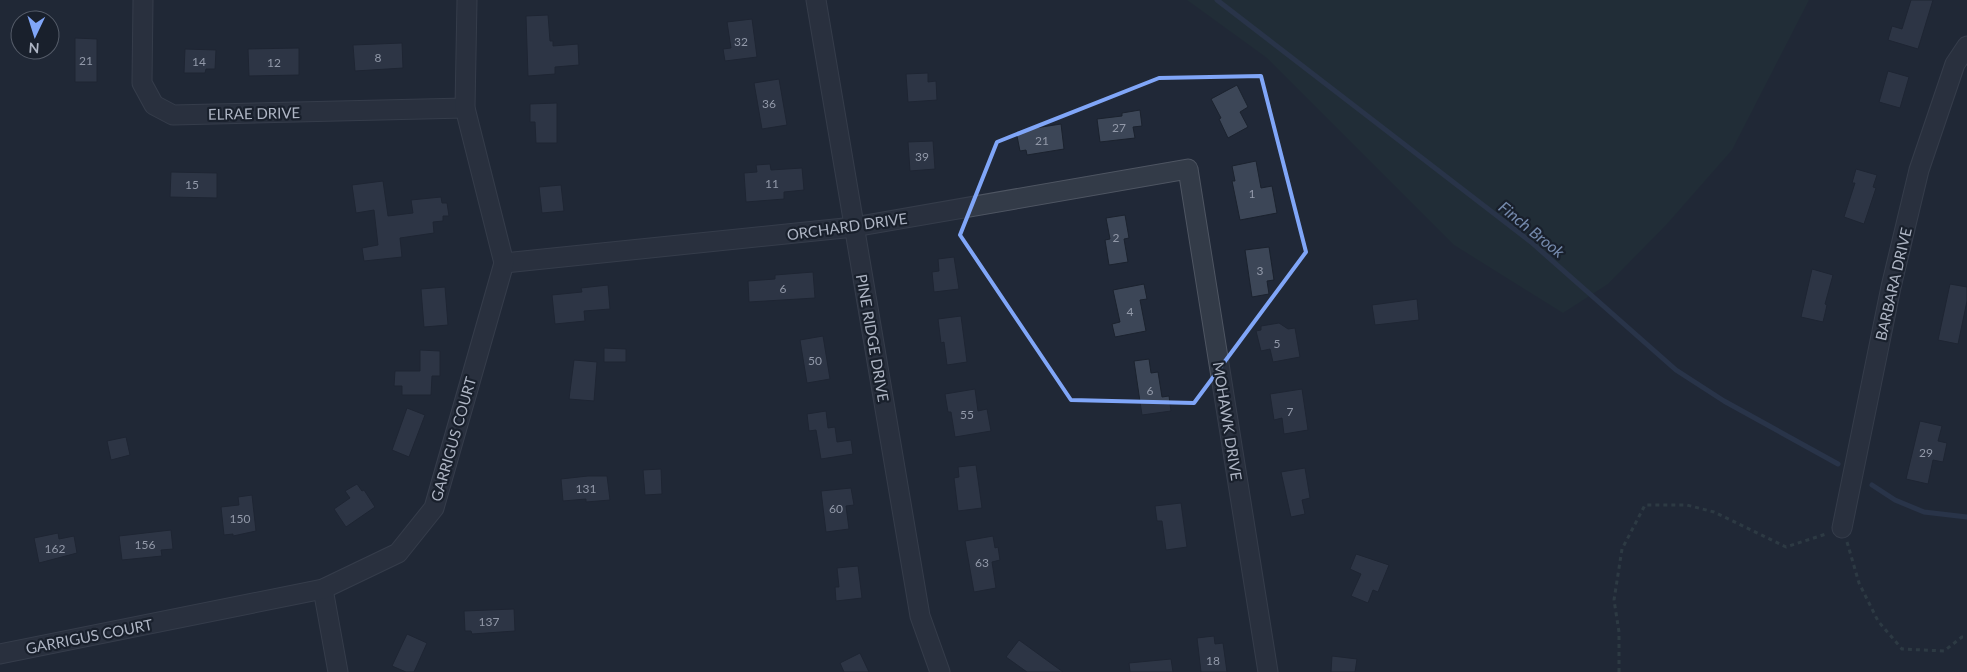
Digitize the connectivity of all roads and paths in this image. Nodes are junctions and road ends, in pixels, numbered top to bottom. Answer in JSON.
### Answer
{"nodes":[{"id":1,"x":143,"y":0,"type":"edge"},
{"id":2,"x":467,"y":0,"type":"edge"},
{"id":3,"x":816,"y":0,"type":"edge"},
{"id":4,"x":1967,"y":46,"type":"edge"},
{"id":5,"x":465,"y":108,"type":"junction"},
{"id":6,"x":1188,"y":169,"type":"joint"},
{"id":7,"x":854,"y":227,"type":"junction"},
{"id":8,"x":504,"y":263,"type":"junction"},
{"id":9,"x":1842,"y":528,"type":"junction"},
{"id":10,"x":323,"y":589,"type":"junction"},
{"id":11,"x":1967,"y":638,"type":"edge"},
{"id":12,"x":0,"y":654,"type":"edge"},
{"id":13,"x":338,"y":672,"type":"edge"},
{"id":14,"x":940,"y":672,"type":"edge"},
{"id":15,"x":1268,"y":672,"type":"edge"},
{"id":16,"x":1619,"y":672,"type":"edge"}],
"edges":[{"from":1,"to":5,"type":"street","name":"ELRAE DRIVE"},
{"from":2,"to":5,"type":"street"},
{"from":3,"to":7,"type":"street","name":"PINE RIDGE DRIVE"},
{"from":4,"to":9,"type":"street","name":"BARBARA DRIVE"},
{"from":5,"to":8,"type":"street"},
{"from":6,"to":7,"type":"street","name":"ORCHARD DRIVE"},
{"from":6,"to":15,"type":"street","name":"MOHAWK DRIVE"},
{"from":7,"to":8,"type":"street","name":"ORCHARD DRIVE"},
{"from":7,"to":14,"type":"street","name":"PINE RIDGE DRIVE"},
{"from":8,"to":10,"type":"street","name":"GARRIGUS COURT"},
{"from":9,"to":11,"type":"path"},
{"from":9,"to":16,"type":"path"},
{"from":10,"to":12,"type":"street","name":"GARRIGUS COURT"},
{"from":10,"to":13,"type":"street"}]}
